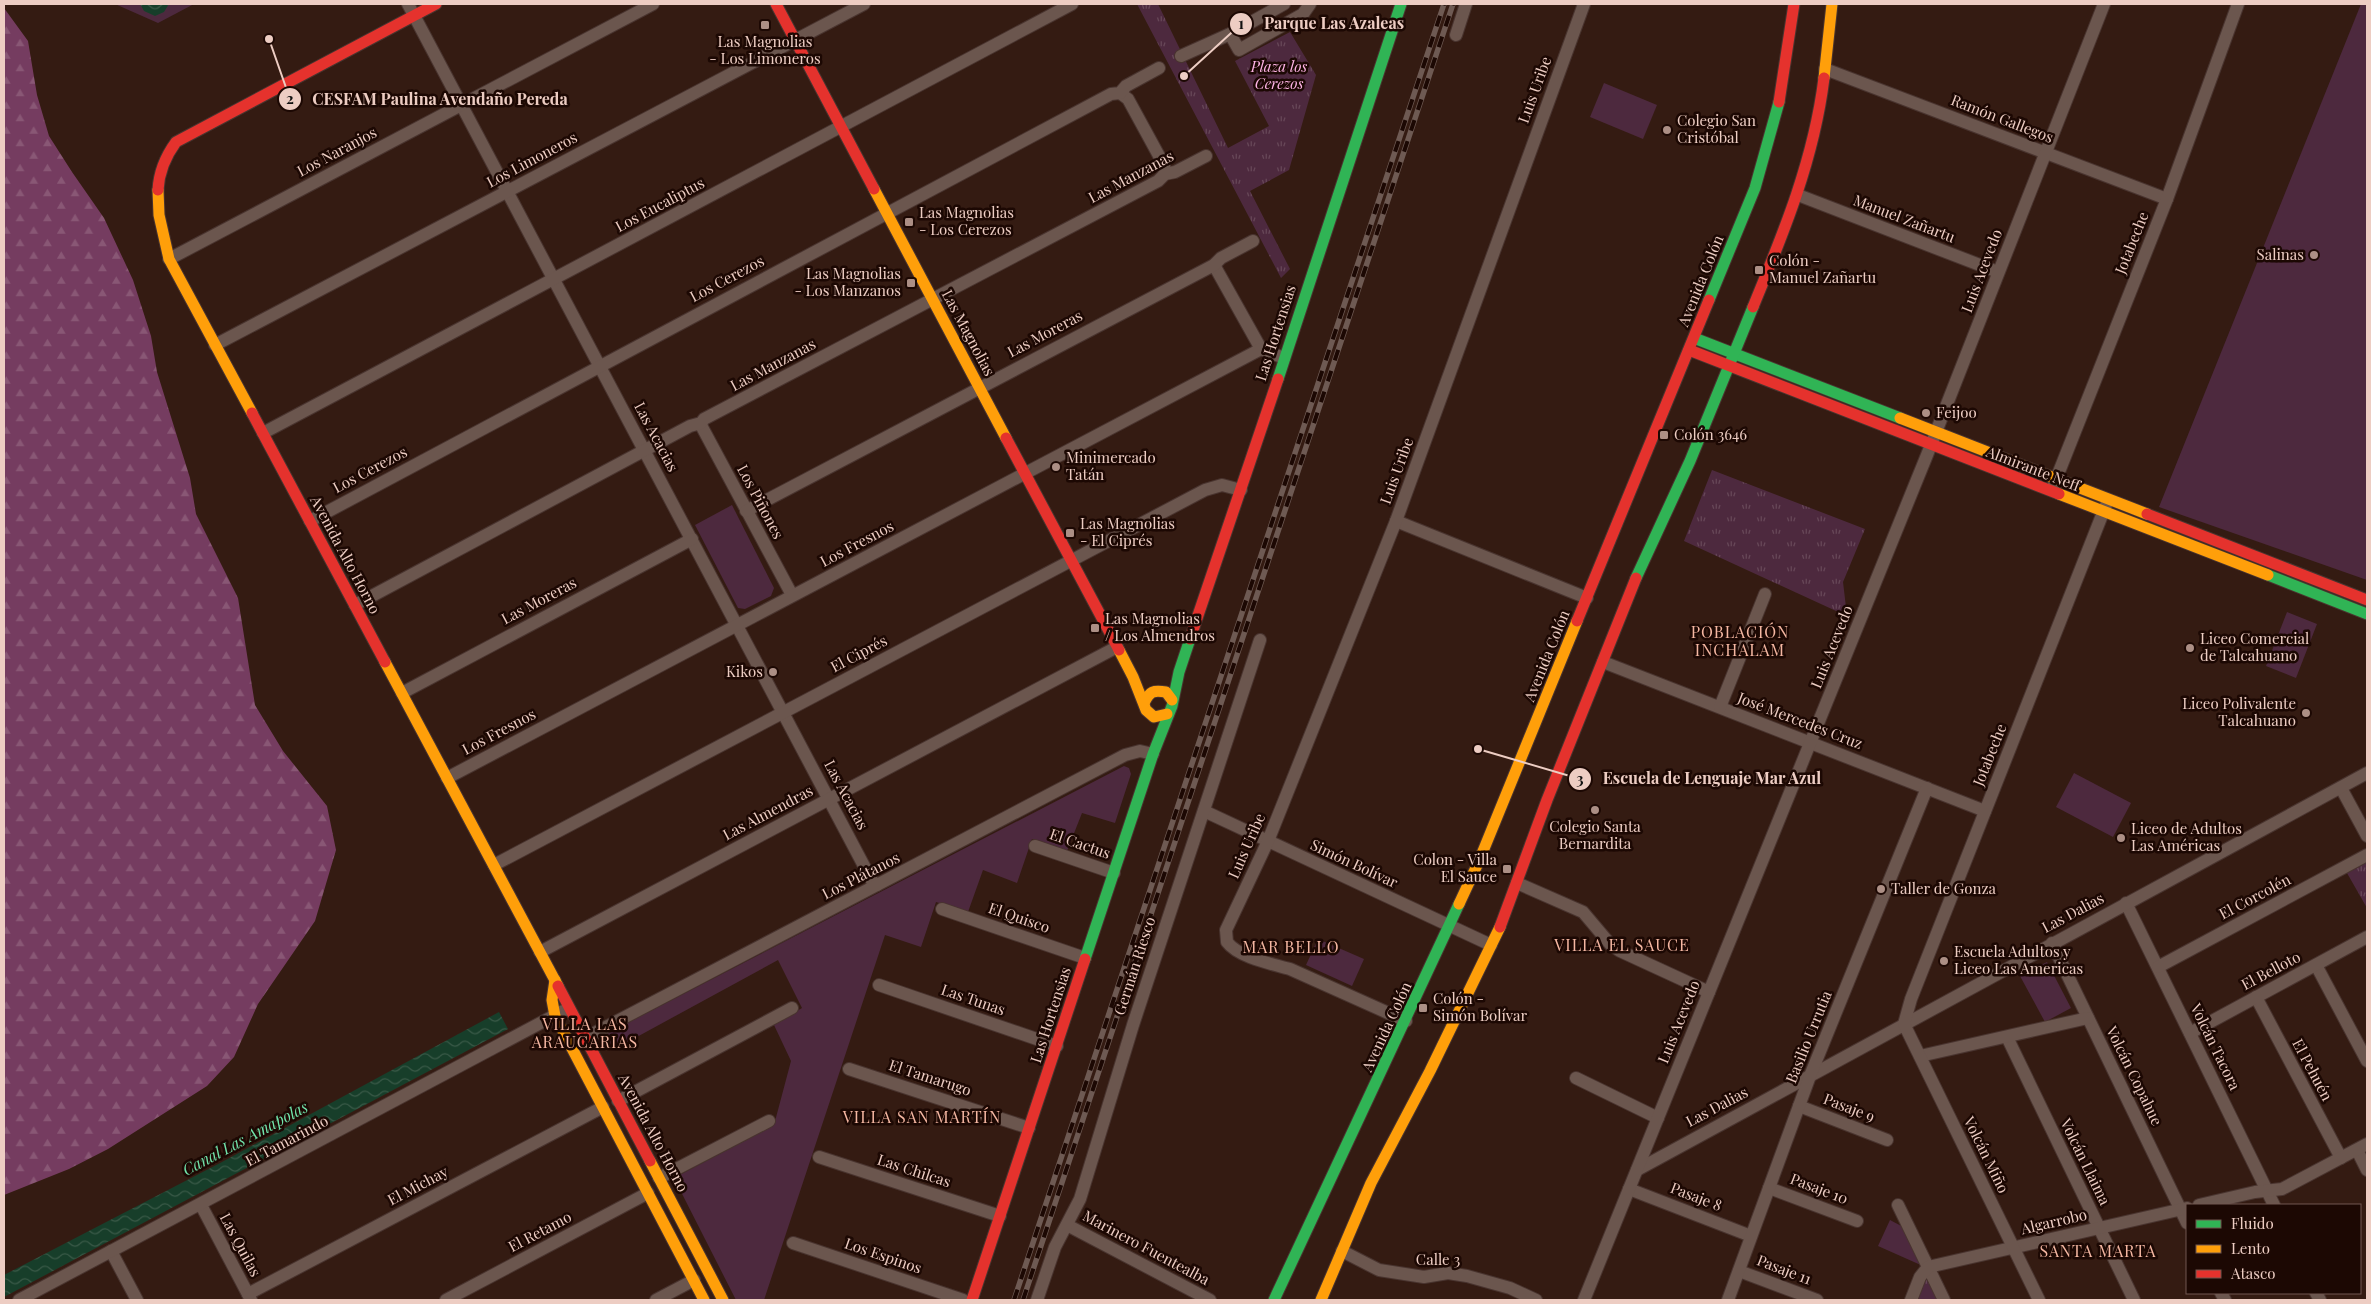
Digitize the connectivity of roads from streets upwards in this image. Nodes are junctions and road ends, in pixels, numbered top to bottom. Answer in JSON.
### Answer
{"nodes":[{"id":1,"x":408,"y":4,"type":"edge"},
{"id":2,"x":436,"y":4,"type":"edge"},
{"id":3,"x":653,"y":4,"type":"edge"},
{"id":4,"x":776,"y":4,"type":"edge"},
{"id":5,"x":864,"y":4,"type":"edge"},
{"id":6,"x":1072,"y":4,"type":"edge"},
{"id":7,"x":1284,"y":4,"type":"edge"},
{"id":8,"x":1310,"y":4,"type":"edge"},
{"id":9,"x":1401,"y":4,"type":"edge"},
{"id":10,"x":1466,"y":4,"type":"edge"},
{"id":11,"x":1584,"y":4,"type":"edge"},
{"id":12,"x":1794,"y":4,"type":"edge"},
{"id":13,"x":1832,"y":4,"type":"edge"},
{"id":14,"x":2104,"y":4,"type":"edge"},
{"id":15,"x":2238,"y":4,"type":"edge"},
{"id":16,"x":414,"y":15,"type":"junction"},
{"id":17,"x":1230,"y":34,"type":"junction"},
{"id":18,"x":1456,"y":34,"type":"dead end"},
{"id":19,"x":795,"y":40,"type":"junction"},
{"id":20,"x":1181,"y":56,"type":"dead end"},
{"id":21,"x":1159,"y":68,"type":"dead end"},
{"id":22,"x":1825,"y":69,"type":"junction"},
{"id":23,"x":1120,"y":93,"type":"junction"},
{"id":24,"x":462,"y":105,"type":"junction"},
{"id":25,"x":841,"y":128,"type":"junction"},
{"id":26,"x":2046,"y":153,"type":"junction"},
{"id":27,"x":1206,"y":156,"type":"dead end"},
{"id":28,"x":1165,"y":174,"type":"junction"},
{"id":29,"x":508,"y":191,"type":"junction"},
{"id":30,"x":1798,"y":195,"type":"junction"},
{"id":31,"x":2167,"y":199,"type":"junction"},
{"id":32,"x":887,"y":213,"type":"junction"},
{"id":33,"x":1253,"y":241,"type":"dead end"},
{"id":34,"x":169,"y":259,"type":"junction"},
{"id":35,"x":1214,"y":265,"type":"junction"},
{"id":36,"x":1998,"y":272,"type":"junction"},
{"id":37,"x":554,"y":279,"type":"junction"},
{"id":38,"x":933,"y":300,"type":"junction"},
{"id":39,"x":1694,"y":338,"type":"junction"},
{"id":40,"x":215,"y":345,"type":"junction"},
{"id":41,"x":1261,"y":349,"type":"junction"},
{"id":42,"x":1689,"y":350,"type":"junction"},
{"id":43,"x":1735,"y":354,"type":"junction"},
{"id":44,"x":1284,"y":358,"type":"junction"},
{"id":45,"x":1731,"y":365,"type":"junction"},
{"id":46,"x":600,"y":366,"type":"junction"},
{"id":47,"x":979,"y":387,"type":"junction"},
{"id":48,"x":701,"y":423,"type":"junction"},
{"id":49,"x":1936,"y":432,"type":"junction"},
{"id":50,"x":263,"y":433,"type":"junction"},
{"id":51,"x":1931,"y":445,"type":"junction"},
{"id":52,"x":645,"y":450,"type":"junction"},
{"id":53,"x":1025,"y":473,"type":"junction"},
{"id":54,"x":2056,"y":478,"type":"junction"},
{"id":55,"x":1241,"y":490,"type":"junction"},
{"id":56,"x":2050,"y":492,"type":"junction"},
{"id":57,"x":2109,"y":499,"type":"junction"},
{"id":58,"x":746,"y":511,"type":"junction"},
{"id":59,"x":2104,"y":512,"type":"junction"},
{"id":60,"x":310,"y":521,"type":"junction"},
{"id":61,"x":1396,"y":521,"type":"junction"},
{"id":62,"x":692,"y":539,"type":"junction"},
{"id":63,"x":1071,"y":561,"type":"junction"},
{"id":64,"x":1765,"y":594,"type":"dead end"},
{"id":65,"x":792,"y":596,"type":"junction"},
{"id":66,"x":1588,"y":598,"type":"junction"},
{"id":67,"x":2367,"y":600,"type":"edge"},
{"id":68,"x":355,"y":605,"type":"junction"},
{"id":69,"x":2367,"y":614,"type":"edge"},
{"id":70,"x":738,"y":626,"type":"junction"},
{"id":71,"x":1260,"y":640,"type":"dead end"},
{"id":72,"x":1117,"y":647,"type":"junction"},
{"id":73,"x":1603,"y":662,"type":"junction"},
{"id":74,"x":1179,"y":672,"type":"junction"},
{"id":75,"x":1133,"y":676,"type":"junction"},
{"id":76,"x":1158,"y":690,"type":"junction"},
{"id":77,"x":402,"y":693,"type":"junction"},
{"id":78,"x":1172,"y":700,"type":"junction"},
{"id":79,"x":1144,"y":704,"type":"junction"},
{"id":80,"x":1720,"y":707,"type":"junction"},
{"id":81,"x":784,"y":712,"type":"junction"},
{"id":82,"x":1167,"y":714,"type":"junction"},
{"id":83,"x":1151,"y":715,"type":"junction"},
{"id":84,"x":1158,"y":738,"type":"junction"},
{"id":85,"x":1811,"y":743,"type":"junction"},
{"id":86,"x":1153,"y":754,"type":"junction"},
{"id":87,"x":2367,"y":774,"type":"edge"},
{"id":88,"x":447,"y":778,"type":"junction"},
{"id":89,"x":1927,"y":788,"type":"junction"},
{"id":90,"x":2341,"y":788,"type":"junction"},
{"id":91,"x":829,"y":799,"type":"junction"},
{"id":92,"x":1204,"y":811,"type":"junction"},
{"id":93,"x":1985,"y":811,"type":"junction"},
{"id":94,"x":2367,"y":836,"type":"edge"},
{"id":95,"x":1268,"y":841,"type":"junction"},
{"id":96,"x":1035,"y":846,"type":"dead end"},
{"id":97,"x":2367,"y":855,"type":"edge"},
{"id":98,"x":494,"y":865,"type":"junction"},
{"id":99,"x":1114,"y":873,"type":"junction"},
{"id":100,"x":1517,"y":883,"type":"junction"},
{"id":101,"x":877,"y":884,"type":"junction"},
{"id":102,"x":2126,"y":903,"type":"junction"},
{"id":103,"x":942,"y":909,"type":"dead end"},
{"id":104,"x":1450,"y":927,"type":"junction"},
{"id":105,"x":2367,"y":938,"type":"edge"},
{"id":106,"x":2052,"y":943,"type":"junction"},
{"id":107,"x":1491,"y":945,"type":"junction"},
{"id":108,"x":540,"y":952,"type":"junction"},
{"id":109,"x":1085,"y":958,"type":"junction"},
{"id":110,"x":2316,"y":965,"type":"junction"},
{"id":111,"x":2158,"y":968,"type":"junction"},
{"id":112,"x":555,"y":980,"type":"junction"},
{"id":113,"x":879,"y":985,"type":"dead end"},
{"id":114,"x":1709,"y":992,"type":"junction"},
{"id":115,"x":2256,"y":998,"type":"junction"},
{"id":116,"x":570,"y":1008,"type":"junction"},
{"id":117,"x":792,"y":1008,"type":"dead end"},
{"id":118,"x":555,"y":1016,"type":"junction"},
{"id":119,"x":2088,"y":1018,"type":"junction"},
{"id":120,"x":1406,"y":1021,"type":"junction"},
{"id":121,"x":1904,"y":1024,"type":"junction"},
{"id":122,"x":2190,"y":1033,"type":"junction"},
{"id":123,"x":2008,"y":1037,"type":"junction"},
{"id":124,"x":586,"y":1038,"type":"junction"},
{"id":125,"x":1056,"y":1046,"type":"junction"},
{"id":126,"x":1920,"y":1056,"type":"junction"},
{"id":127,"x":2367,"y":1061,"type":"edge"},
{"id":128,"x":849,"y":1069,"type":"dead end"},
{"id":129,"x":1810,"y":1076,"type":"junction"},
{"id":130,"x":1576,"y":1078,"type":"dead end"},
{"id":131,"x":618,"y":1101,"type":"junction"},
{"id":132,"x":1799,"y":1106,"type":"junction"},
{"id":133,"x":603,"y":1107,"type":"junction"},
{"id":134,"x":1658,"y":1118,"type":"junction"},
{"id":135,"x":769,"y":1121,"type":"dead end"},
{"id":136,"x":1029,"y":1128,"type":"junction"},
{"id":137,"x":1887,"y":1140,"type":"dead end"},
{"id":138,"x":2362,"y":1147,"type":"edge"},
{"id":139,"x":819,"y":1157,"type":"dead end"},
{"id":140,"x":2340,"y":1158,"type":"junction"},
{"id":141,"x":1637,"y":1170,"type":"junction"},
{"id":142,"x":2367,"y":1170,"type":"edge"},
{"id":143,"x":659,"y":1178,"type":"junction"},
{"id":144,"x":1769,"y":1188,"type":"junction"},
{"id":145,"x":1629,"y":1189,"type":"junction"},
{"id":146,"x":2267,"y":1191,"type":"junction"},
{"id":147,"x":648,"y":1193,"type":"junction"},
{"id":148,"x":2203,"y":1204,"type":"edge"},
{"id":149,"x":2274,"y":1204,"type":"edge"},
{"id":150,"x":201,"y":1205,"type":"junction"},
{"id":151,"x":1898,"y":1205,"type":"dead end"},
{"id":152,"x":2184,"y":1209,"type":"edge"},
{"id":153,"x":1000,"y":1216,"type":"junction"},
{"id":154,"x":1857,"y":1221,"type":"dead end"},
{"id":155,"x":1066,"y":1225,"type":"junction"},
{"id":156,"x":2099,"y":1228,"type":"junction"},
{"id":157,"x":1752,"y":1236,"type":"junction"},
{"id":158,"x":793,"y":1243,"type":"dead end"},
{"id":159,"x":2014,"y":1247,"type":"junction"},
{"id":160,"x":1342,"y":1251,"type":"junction"},
{"id":161,"x":111,"y":1252,"type":"junction"},
{"id":162,"x":1928,"y":1267,"type":"junction"},
{"id":163,"x":1739,"y":1270,"type":"junction"},
{"id":164,"x":694,"y":1280,"type":"junction"},
{"id":165,"x":249,"y":1297,"type":"edge"},
{"id":166,"x":19,"y":1300,"type":"edge"},
{"id":167,"x":137,"y":1300,"type":"edge"},
{"id":168,"x":446,"y":1300,"type":"edge"},
{"id":169,"x":656,"y":1300,"type":"edge"},
{"id":170,"x":704,"y":1300,"type":"edge"},
{"id":171,"x":723,"y":1300,"type":"edge"},
{"id":172,"x":963,"y":1300,"type":"edge"},
{"id":173,"x":972,"y":1300,"type":"edge"},
{"id":174,"x":1037,"y":1300,"type":"edge"},
{"id":175,"x":1210,"y":1300,"type":"edge"},
{"id":176,"x":1274,"y":1300,"type":"edge"},
{"id":177,"x":1321,"y":1300,"type":"edge"},
{"id":178,"x":1536,"y":1300,"type":"edge"},
{"id":179,"x":1584,"y":1300,"type":"edge"},
{"id":180,"x":1728,"y":1300,"type":"edge"},
{"id":181,"x":1817,"y":1300,"type":"edge"},
{"id":182,"x":1911,"y":1300,"type":"edge"},
{"id":183,"x":1944,"y":1300,"type":"edge"},
{"id":184,"x":2040,"y":1300,"type":"edge"},
{"id":185,"x":2134,"y":1300,"type":"edge"}],
"edges":[{"from":1,"to":16,"type":"street","name":"Las Acacias"},
{"from":2,"to":16,"type":"street"},
{"from":3,"to":24,"type":"street","name":"Los Naranjos"},
{"from":4,"to":19,"type":"street","name":"Las Magnolias"},
{"from":5,"to":19,"type":"street","name":"Los Limoneros"},
{"from":6,"to":25,"type":"street","name":"Los Eucaliptus"},
{"from":7,"to":17,"type":"street"},
{"from":8,"to":17,"type":"street"},
{"from":9,"to":44,"type":"street","name":"Las Hortensias"},
{"from":10,"to":18,"type":"street"},
{"from":11,"to":61,"type":"street","name":"Luis Uribe"},
{"from":12,"to":39,"type":"street","name":"Avenida Colón"},
{"from":13,"to":22,"type":"street"},
{"from":14,"to":26,"type":"street","name":"Luis Acevedo"},
{"from":15,"to":31,"type":"street","name":"Jotabeche"},
{"from":16,"to":24,"type":"street","name":"Las Acacias"},
{"from":16,"to":34,"type":"street","name":"Avenida Alto Horno"},
{"from":17,"to":20,"type":"street"},
{"from":19,"to":25,"type":"street","name":"Las Magnolias"},
{"from":19,"to":29,"type":"street","name":"Los Limoneros"},
{"from":21,"to":23,"type":"street","name":"Los Cerezos"},
{"from":22,"to":26,"type":"street","name":"Ramón Gallegos"},
{"from":22,"to":30,"type":"street"},
{"from":23,"to":28,"type":"street"},
{"from":23,"to":32,"type":"street","name":"Los Cerezos"},
{"from":24,"to":29,"type":"street","name":"Las Acacias"},
{"from":24,"to":34,"type":"street","name":"Los Naranjos"},
{"from":25,"to":32,"type":"street","name":"Las Magnolias"},
{"from":25,"to":37,"type":"street","name":"Los Eucaliptus"},
{"from":26,"to":31,"type":"street","name":"Ramón Gallegos"},
{"from":26,"to":36,"type":"street","name":"Luis Acevedo"},
{"from":27,"to":28,"type":"street","name":"Las Manzanas"},
{"from":28,"to":38,"type":"street","name":"Las Manzanas"},
{"from":29,"to":37,"type":"street","name":"Las Acacias"},
{"from":29,"to":40,"type":"street","name":"Los Limoneros"},
{"from":30,"to":36,"type":"street","name":"Manuel Zañartu"},
{"from":30,"to":43,"type":"street"},
{"from":31,"to":54,"type":"street","name":"Jotabeche"},
{"from":32,"to":38,"type":"street","name":"Las Magnolias"},
{"from":32,"to":46,"type":"street","name":"Los Cerezos"},
{"from":33,"to":35,"type":"street","name":"Las Moreras"},
{"from":34,"to":40,"type":"street","name":"Avenida Alto Horno"},
{"from":35,"to":41,"type":"street"},
{"from":35,"to":47,"type":"street","name":"Las Moreras"},
{"from":36,"to":49,"type":"street","name":"Luis Acevedo"},
{"from":37,"to":46,"type":"street","name":"Las Acacias"},
{"from":37,"to":50,"type":"street","name":"Los Eucaliptus"},
{"from":38,"to":47,"type":"street","name":"Las Magnolias"},
{"from":38,"to":48,"type":"street","name":"Las Manzanas"},
{"from":39,"to":42,"type":"street","name":"Avenida Colón"},
{"from":39,"to":43,"type":"street","name":"Almirante Neff"},
{"from":40,"to":50,"type":"street","name":"Avenida Alto Horno"},
{"from":41,"to":44,"type":"street"},
{"from":41,"to":53,"type":"street","name":"Los Fresnos"},
{"from":42,"to":45,"type":"street","name":"Almirante Neff"},
{"from":42,"to":66,"type":"street","name":"Avenida Colón"},
{"from":43,"to":45,"type":"street"},
{"from":43,"to":49,"type":"street","name":"Almirante Neff"},
{"from":44,"to":55,"type":"street","name":"Las Hortensias"},
{"from":45,"to":51,"type":"street","name":"Almirante Neff"},
{"from":45,"to":73,"type":"street"},
{"from":46,"to":52,"type":"street","name":"Las Acacias"},
{"from":46,"to":60,"type":"street","name":"Los Cerezos"},
{"from":47,"to":53,"type":"street","name":"Las Magnolias"},
{"from":47,"to":58,"type":"street","name":"Las Moreras"},
{"from":48,"to":52,"type":"street","name":"Las Manzanas"},
{"from":48,"to":58,"type":"street","name":"Los Piñones"},
{"from":49,"to":51,"type":"street","name":"Luis Acevedo"},
{"from":49,"to":54,"type":"street","name":"Almirante Neff"},
{"from":50,"to":60,"type":"street","name":"Avenida Alto Horno"},
{"from":51,"to":56,"type":"street","name":"Almirante Neff"},
{"from":51,"to":85,"type":"street","name":"Luis Acevedo"},
{"from":52,"to":62,"type":"street","name":"Las Acacias"},
{"from":52,"to":68,"type":"street","name":"Las Manzanas"},
{"from":53,"to":63,"type":"street","name":"Las Magnolias"},
{"from":53,"to":65,"type":"street","name":"Los Fresnos"},
{"from":54,"to":56,"type":"street","name":"Jotabeche"},
{"from":54,"to":57,"type":"street","name":"Almirante Neff"},
{"from":55,"to":63,"type":"street","name":"El Ciprés"},
{"from":55,"to":74,"type":"street","name":"Las Hortensias"},
{"from":56,"to":59,"type":"street","name":"Almirante Neff"},
{"from":57,"to":59,"type":"street","name":"Jotabeche"},
{"from":57,"to":67,"type":"street","name":"Almirante Neff"},
{"from":58,"to":65,"type":"street","name":"Los Piñones"},
{"from":59,"to":69,"type":"street","name":"Almirante Neff"},
{"from":59,"to":93,"type":"street","name":"Jotabeche"},
{"from":60,"to":68,"type":"street","name":"Avenida Alto Horno"},
{"from":61,"to":66,"type":"street"},
{"from":61,"to":95,"type":"street","name":"Luis Uribe"},
{"from":62,"to":70,"type":"street","name":"Las Acacias"},
{"from":62,"to":77,"type":"street","name":"Las Moreras"},
{"from":63,"to":72,"type":"street","name":"Las Magnolias"},
{"from":63,"to":81,"type":"street","name":"El Ciprés"},
{"from":64,"to":80,"type":"street"},
{"from":65,"to":70,"type":"street","name":"Los Fresnos"},
{"from":66,"to":104,"type":"street","name":"Avenida Colón"},
{"from":68,"to":77,"type":"street","name":"Avenida Alto Horno"},
{"from":70,"to":81,"type":"street","name":"Las Acacias"},
{"from":70,"to":88,"type":"street","name":"Los Fresnos"},
{"from":71,"to":92,"type":"street","name":"Germán Riesco"},
{"from":72,"to":75,"type":"street","name":"Las Magnolias"},
{"from":72,"to":91,"type":"street","name":"Las Almendras"},
{"from":73,"to":80,"type":"street","name":"José Mercedes Cruz"},
{"from":73,"to":100,"type":"street"},
{"from":74,"to":76,"type":"street","name":"Las Hortensias"},
{"from":74,"to":78,"type":"street","name":"Las Hortensias"},
{"from":75,"to":76,"type":"street","name":"Las Magnolias"},
{"from":75,"to":79,"type":"street","name":"Las Magnolias"},
{"from":76,"to":78,"type":"street"},
{"from":76,"to":79,"type":"street"},
{"from":77,"to":88,"type":"street","name":"Avenida Alto Horno"},
{"from":78,"to":82,"type":"street"},
{"from":79,"to":83,"type":"street"},
{"from":80,"to":85,"type":"street","name":"José Mercedes Cruz"},
{"from":81,"to":91,"type":"street","name":"Las Acacias"},
{"from":81,"to":98,"type":"street","name":"El Ciprés"},
{"from":82,"to":83,"type":"street"},
{"from":82,"to":84,"type":"street","name":"Las Hortensias"},
{"from":83,"to":84,"type":"street"},
{"from":84,"to":86,"type":"street","name":"Las Hortensias"},
{"from":85,"to":89,"type":"street","name":"José Mercedes Cruz"},
{"from":85,"to":114,"type":"street","name":"Luis Acevedo"},
{"from":86,"to":99,"type":"street","name":"Las Hortensias"},
{"from":86,"to":101,"type":"street","name":"Los Plátanos"},
{"from":87,"to":90,"type":"street","name":"Las Dalias"},
{"from":88,"to":98,"type":"street","name":"Avenida Alto Horno"},
{"from":89,"to":93,"type":"street","name":"José Mercedes Cruz"},
{"from":89,"to":129,"type":"street","name":"Basilio Urrutia"},
{"from":90,"to":94,"type":"street"},
{"from":90,"to":102,"type":"street","name":"Las Dalias"},
{"from":91,"to":101,"type":"street","name":"Las Acacias"},
{"from":91,"to":108,"type":"street","name":"Las Almendras"},
{"from":92,"to":95,"type":"street","name":"Simón Bolívar"},
{"from":92,"to":155,"type":"street","name":"Germán Riesco"},
{"from":93,"to":121,"type":"street","name":"Jotabeche"},
{"from":95,"to":104,"type":"street","name":"Simón Bolívar"},
{"from":95,"to":120,"type":"street","name":"Luis Uribe"},
{"from":96,"to":99,"type":"street","name":"El Cactus"},
{"from":97,"to":111,"type":"street","name":"El Corcolén"},
{"from":98,"to":108,"type":"street","name":"Avenida Alto Horno"},
{"from":99,"to":109,"type":"street","name":"Las Hortensias"},
{"from":100,"to":107,"type":"street"},
{"from":100,"to":114,"type":"street"},
{"from":101,"to":124,"type":"street","name":"Los Plátanos"},
{"from":102,"to":106,"type":"street","name":"Las Dalias"},
{"from":102,"to":111,"type":"street","name":"Volcán Tacora"},
{"from":103,"to":109,"type":"street","name":"El Quisco"},
{"from":104,"to":107,"type":"street","name":"Simón Bolívar"},
{"from":104,"to":120,"type":"street","name":"Avenida Colón"},
{"from":105,"to":110,"type":"street","name":"El Belloto"},
{"from":106,"to":119,"type":"street","name":"Volcán Copahue"},
{"from":106,"to":121,"type":"street","name":"Las Dalias"},
{"from":107,"to":160,"type":"street"},
{"from":108,"to":112,"type":"street","name":"Avenida Alto Horno"},
{"from":109,"to":125,"type":"street","name":"Las Hortensias"},
{"from":110,"to":115,"type":"street","name":"El Belloto"},
{"from":110,"to":127,"type":"street"},
{"from":111,"to":122,"type":"street","name":"Volcán Tacora"},
{"from":112,"to":116,"type":"street","name":"Avenida Alto Horno"},
{"from":112,"to":118,"type":"street"},
{"from":113,"to":125,"type":"street","name":"Las Tunas"},
{"from":114,"to":134,"type":"street","name":"Luis Acevedo"},
{"from":115,"to":122,"type":"street","name":"El Belloto"},
{"from":115,"to":140,"type":"street","name":"El Pehuén"},
{"from":116,"to":118,"type":"street","name":"El Tamarindo"},
{"from":116,"to":124,"type":"street","name":"Avenida Alto Horno"},
{"from":117,"to":131,"type":"street"},
{"from":118,"to":133,"type":"street"},
{"from":118,"to":150,"type":"street","name":"El Tamarindo"},
{"from":119,"to":123,"type":"street"},
{"from":119,"to":152,"type":"street","name":"Volcán Copahue"},
{"from":120,"to":176,"type":"street","name":"Avenida Colón"},
{"from":121,"to":126,"type":"street","name":"Volcán Miño"},
{"from":121,"to":129,"type":"street","name":"Las Dalias"},
{"from":122,"to":146,"type":"street","name":"Volcán Tacora"},
{"from":123,"to":126,"type":"street"},
{"from":123,"to":156,"type":"street","name":"Volcán Llaima"},
{"from":124,"to":131,"type":"street","name":"Avenida Alto Horno"},
{"from":125,"to":136,"type":"street","name":"Las Hortensias"},
{"from":126,"to":159,"type":"street","name":"Volcán Miño"},
{"from":128,"to":136,"type":"street","name":"El Tamarugo"},
{"from":129,"to":132,"type":"street","name":"Basilio Urrutia"},
{"from":129,"to":141,"type":"street","name":"Las Dalias"},
{"from":130,"to":134,"type":"street"},
{"from":131,"to":143,"type":"street","name":"Avenida Alto Horno"},
{"from":132,"to":137,"type":"street","name":"Pasaje 9"},
{"from":132,"to":144,"type":"street","name":"Basilio Urrutia"},
{"from":133,"to":147,"type":"street"},
{"from":133,"to":165,"type":"street","name":"El Michay"},
{"from":134,"to":141,"type":"street","name":"Luis Acevedo"},
{"from":135,"to":143,"type":"street"},
{"from":136,"to":153,"type":"street","name":"Las Hortensias"},
{"from":138,"to":140,"type":"street"},
{"from":138,"to":142,"type":"street"},
{"from":139,"to":153,"type":"street","name":"Las Chilcas"},
{"from":140,"to":146,"type":"street"},
{"from":141,"to":145,"type":"street","name":"Luis Acevedo"},
{"from":143,"to":171,"type":"street","name":"Avenida Alto Horno"},
{"from":144,"to":154,"type":"street","name":"Pasaje 10"},
{"from":144,"to":157,"type":"street","name":"Basilio Urrutia"},
{"from":145,"to":157,"type":"street","name":"Pasaje 8"},
{"from":145,"to":179,"type":"street","name":"Luis Acevedo"},
{"from":146,"to":148,"type":"street"},
{"from":146,"to":149,"type":"street","name":"Volcán Tacora"},
{"from":147,"to":164,"type":"street"},
{"from":147,"to":168,"type":"street","name":"El Retamo"},
{"from":150,"to":161,"type":"street","name":"El Tamarindo"},
{"from":150,"to":165,"type":"street","name":"Las Quilas"},
{"from":151,"to":162,"type":"street"},
{"from":152,"to":156,"type":"street","name":"Algarrobo"},
{"from":153,"to":173,"type":"street","name":"Las Hortensias"},
{"from":155,"to":174,"type":"street","name":"Germán Riesco"},
{"from":155,"to":175,"type":"street","name":"Marinero Fuentealba"},
{"from":156,"to":159,"type":"street","name":"Algarrobo"},
{"from":156,"to":185,"type":"street","name":"Volcán Llaima"},
{"from":157,"to":163,"type":"street","name":"Basilio Urrutia"},
{"from":158,"to":172,"type":"street","name":"Los Espinos"},
{"from":159,"to":162,"type":"street","name":"Algarrobo"},
{"from":159,"to":184,"type":"street","name":"Volcán Miño"},
{"from":160,"to":177,"type":"street"},
{"from":160,"to":178,"type":"street","name":"Calle 3"},
{"from":161,"to":166,"type":"street","name":"El Tamarindo"},
{"from":161,"to":167,"type":"street"},
{"from":162,"to":182,"type":"street"},
{"from":162,"to":183,"type":"street"},
{"from":163,"to":180,"type":"street","name":"Basilio Urrutia"},
{"from":163,"to":181,"type":"street","name":"Pasaje 11"},
{"from":164,"to":169,"type":"street"},
{"from":164,"to":170,"type":"street"}]}
